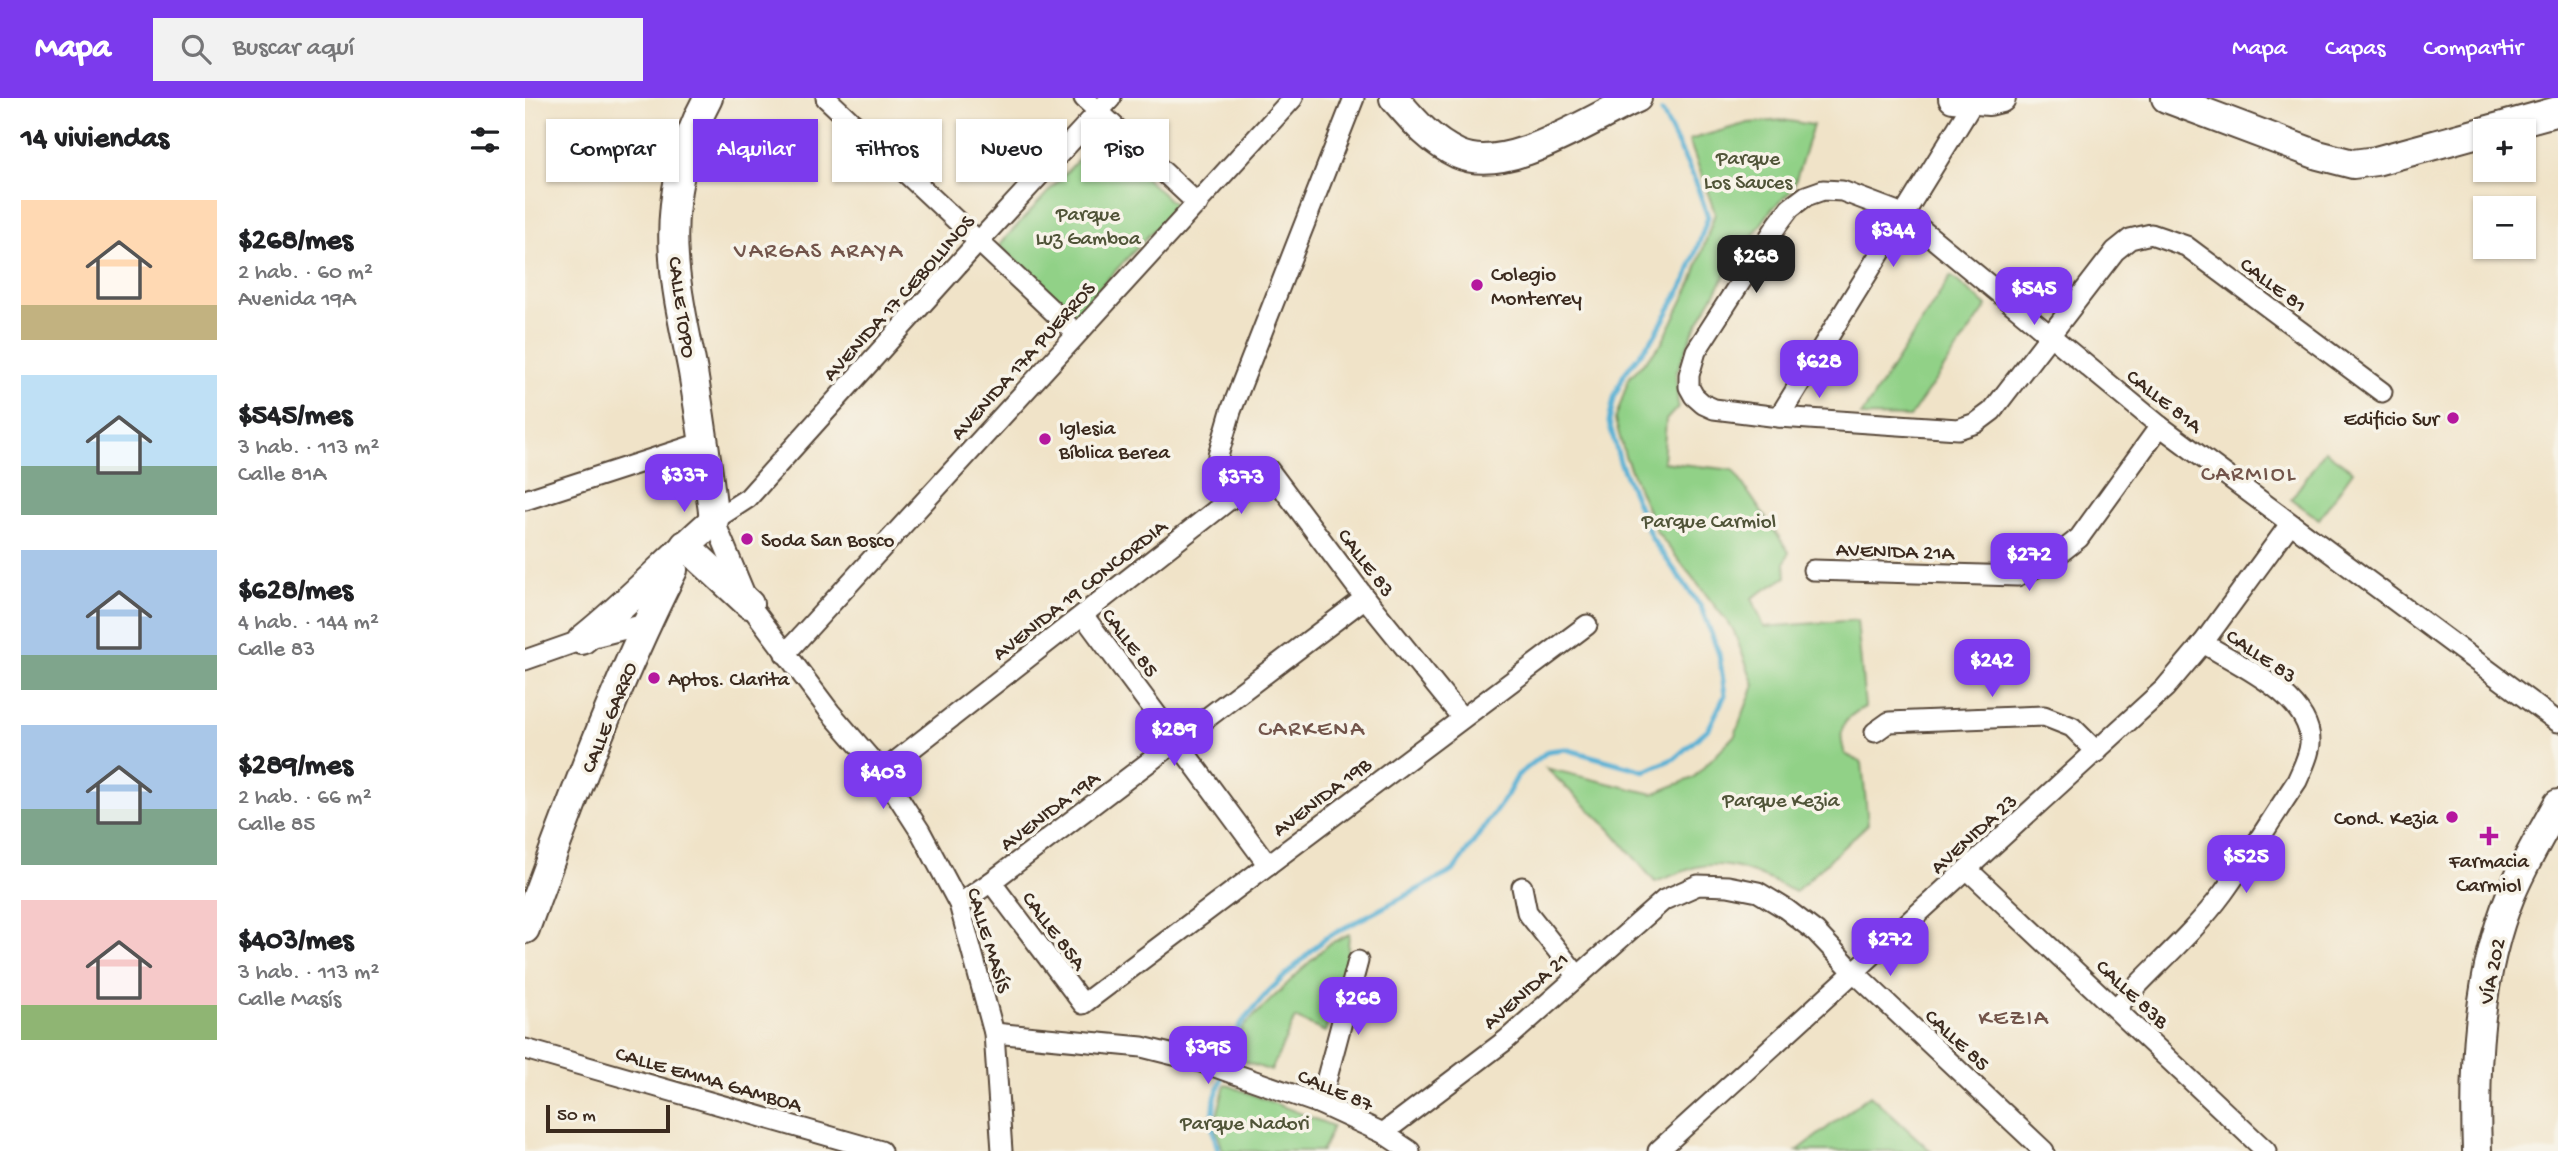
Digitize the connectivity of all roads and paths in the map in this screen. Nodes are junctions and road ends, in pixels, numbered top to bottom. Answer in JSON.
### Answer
{"nodes":[{"id":1,"x":708,"y":98,"type":"edge"},
{"id":2,"x":827,"y":98,"type":"edge"},
{"id":3,"x":1084,"y":98,"type":"edge"},
{"id":4,"x":1293,"y":98,"type":"edge"},
{"id":5,"x":1354,"y":98,"type":"edge"},
{"id":6,"x":1394,"y":98,"type":"edge"},
{"id":7,"x":1637,"y":98,"type":"edge"},
{"id":8,"x":2166,"y":98,"type":"edge"},
{"id":9,"x":1976,"y":99,"type":"edge"},
{"id":10,"x":1105,"y":105,"type":"edge"},
{"id":11,"x":2558,"y":111,"type":"edge"},
{"id":12,"x":1198,"y":204,"type":"junction"},
{"id":13,"x":1903,"y":214,"type":"junction"},
{"id":14,"x":979,"y":241,"type":"junction"},
{"id":15,"x":1076,"y":333,"type":"junction"},
{"id":16,"x":2051,"y":338,"type":"junction"},
{"id":17,"x":2382,"y":392,"type":"dead end"},
{"id":18,"x":1779,"y":417,"type":"junction"},
{"id":19,"x":2160,"y":426,"type":"junction"},
{"id":20,"x":704,"y":442,"type":"junction"},
{"id":21,"x":525,"y":500,"type":"edge"},
{"id":22,"x":1229,"y":500,"type":"junction"},
{"id":23,"x":715,"y":520,"type":"junction"},
{"id":24,"x":2290,"y":524,"type":"junction"},
{"id":25,"x":685,"y":545,"type":"junction"},
{"id":26,"x":1813,"y":570,"type":"dead end"},
{"id":27,"x":1365,"y":598,"type":"junction"},
{"id":28,"x":749,"y":604,"type":"junction"},
{"id":29,"x":1083,"y":615,"type":"junction"},
{"id":30,"x":645,"y":624,"type":"junction"},
{"id":31,"x":1587,"y":625,"type":"dead end"},
{"id":32,"x":582,"y":640,"type":"junction"},
{"id":33,"x":2203,"y":643,"type":"junction"},
{"id":34,"x":785,"y":654,"type":"junction"},
{"id":35,"x":525,"y":660,"type":"edge"},
{"id":36,"x":1462,"y":718,"type":"junction"},
{"id":37,"x":2558,"y":722,"type":"edge"},
{"id":38,"x":1875,"y":732,"type":"dead end"},
{"id":39,"x":1176,"y":741,"type":"junction"},
{"id":40,"x":2097,"y":752,"type":"junction"},
{"id":41,"x":882,"y":772,"type":"junction"},
{"id":42,"x":2558,"y":804,"type":"edge"},
{"id":43,"x":1268,"y":865,"type":"junction"},
{"id":44,"x":1967,"y":869,"type":"junction"},
{"id":45,"x":991,"y":882,"type":"junction"},
{"id":46,"x":1699,"y":885,"type":"joint"},
{"id":47,"x":1522,"y":887,"type":"dead end"},
{"id":48,"x":959,"y":904,"type":"junction"},
{"id":49,"x":525,"y":929,"type":"edge"},
{"id":50,"x":1358,"y":961,"type":"dead end"},
{"id":51,"x":1854,"y":972,"type":"junction"},
{"id":52,"x":1577,"y":975,"type":"junction"},
{"id":53,"x":1083,"y":1004,"type":"joint"},
{"id":54,"x":2116,"y":1008,"type":"junction"},
{"id":55,"x":994,"y":1033,"type":"junction"},
{"id":56,"x":525,"y":1049,"type":"edge"},
{"id":57,"x":1320,"y":1104,"type":"junction"},
{"id":58,"x":1383,"y":1133,"type":"junction"},
{"id":59,"x":881,"y":1151,"type":"edge"},
{"id":60,"x":1002,"y":1151,"type":"edge"},
{"id":61,"x":1410,"y":1151,"type":"edge"},
{"id":62,"x":1658,"y":1151,"type":"edge"},
{"id":63,"x":2044,"y":1151,"type":"edge"},
{"id":64,"x":2266,"y":1151,"type":"edge"},
{"id":65,"x":2477,"y":1151,"type":"edge"}],
"edges":[{"from":1,"to":20,"type":"street","name":"CALLE TOPO"},
{"from":2,"to":14,"type":"street"},
{"from":3,"to":10,"type":"street"},
{"from":4,"to":12,"type":"street","name":"AVENIDA 17A PUERROS"},
{"from":5,"to":22,"type":"street"},
{"from":6,"to":7,"type":"street"},
{"from":8,"to":11,"type":"street"},
{"from":9,"to":13,"type":"street"},
{"from":10,"to":12,"type":"street"},
{"from":10,"to":14,"type":"street","name":"AVENIDA 17 CEBOLLINOS"},
{"from":12,"to":15,"type":"street","name":"AVENIDA 17A PUERROS"},
{"from":13,"to":16,"type":"street","name":"CALLE 81A"},
{"from":13,"to":18,"type":"street"},
{"from":13,"to":18,"type":"street","name":"CALLE 81A"},
{"from":14,"to":15,"type":"street"},
{"from":14,"to":23,"type":"street","name":"AVENIDA 17 CEBOLLINOS"},
{"from":15,"to":34,"type":"street","name":"AVENIDA 17A PUERROS"},
{"from":16,"to":17,"type":"street","name":"CALLE 81"},
{"from":16,"to":18,"type":"street"},
{"from":16,"to":19,"type":"street","name":"CALLE 81A"},
{"from":19,"to":24,"type":"street","name":"CALLE 81A"},
{"from":19,"to":26,"type":"street","name":"AVENIDA 21A"},
{"from":20,"to":21,"type":"street"},
{"from":20,"to":23,"type":"street","name":"CALLE TOPO"},
{"from":22,"to":27,"type":"street","name":"CALLE 83"},
{"from":22,"to":29,"type":"street","name":"AVENIDA 19 CONCORDIA"},
{"from":23,"to":25,"type":"street","name":"CALLE GARRO"},
{"from":23,"to":28,"type":"street","name":"CALLE MASÍS"},
{"from":24,"to":33,"type":"street","name":"AVENIDA 23"},
{"from":24,"to":37,"type":"street","name":"CALLE 81A"},
{"from":25,"to":28,"type":"street"},
{"from":25,"to":30,"type":"street","name":"CALLE GARRO"},
{"from":25,"to":32,"type":"street"},
{"from":27,"to":36,"type":"street","name":"CALLE 83"},
{"from":27,"to":39,"type":"street","name":"AVENIDA 19A"},
{"from":28,"to":34,"type":"street","name":"CALLE MASÍS"},
{"from":29,"to":39,"type":"street","name":"CALLE 85"},
{"from":29,"to":41,"type":"street","name":"AVENIDA 19 CONCORDIA"},
{"from":30,"to":32,"type":"street"},
{"from":30,"to":49,"type":"street","name":"CALLE GARRO"},
{"from":31,"to":36,"type":"street","name":"AVENIDA 19B"},
{"from":32,"to":35,"type":"street"},
{"from":33,"to":40,"type":"street","name":"AVENIDA 23"},
{"from":33,"to":54,"type":"street","name":"CALLE 83"},
{"from":34,"to":41,"type":"street","name":"CALLE MASÍS"},
{"from":36,"to":43,"type":"street","name":"AVENIDA 19B"},
{"from":38,"to":40,"type":"street"},
{"from":39,"to":43,"type":"street","name":"CALLE 85"},
{"from":39,"to":45,"type":"street","name":"AVENIDA 19A"},
{"from":40,"to":44,"type":"street","name":"AVENIDA 23"},
{"from":41,"to":48,"type":"street","name":"CALLE MASÍS"},
{"from":42,"to":65,"type":"street","name":"VÍA 202"},
{"from":43,"to":53,"type":"street","name":"AVENIDA 19B"},
{"from":44,"to":51,"type":"street","name":"AVENIDA 23"},
{"from":44,"to":54,"type":"street","name":"CALLE 83B"},
{"from":45,"to":48,"type":"street","name":"AVENIDA 19A"},
{"from":45,"to":53,"type":"street","name":"CALLE 85A"},
{"from":46,"to":51,"type":"street","name":"CALLE 85"},
{"from":46,"to":52,"type":"street","name":"AVENIDA 21"},
{"from":47,"to":52,"type":"street"},
{"from":48,"to":55,"type":"street","name":"CALLE MASÍS"},
{"from":50,"to":57,"type":"street"},
{"from":51,"to":62,"type":"street","name":"AVENIDA 23"},
{"from":51,"to":63,"type":"street","name":"CALLE 85"},
{"from":52,"to":58,"type":"street","name":"AVENIDA 21"},
{"from":54,"to":64,"type":"street","name":"CALLE 83B"},
{"from":55,"to":57,"type":"street","name":"CALLE 87"},
{"from":55,"to":60,"type":"street","name":"CALLE MASÍS"},
{"from":56,"to":59,"type":"street","name":"CALLE EMMA GAMBOA"},
{"from":57,"to":58,"type":"street","name":"CALLE 87"},
{"from":58,"to":61,"type":"street","name":"CALLE 87"}]}
